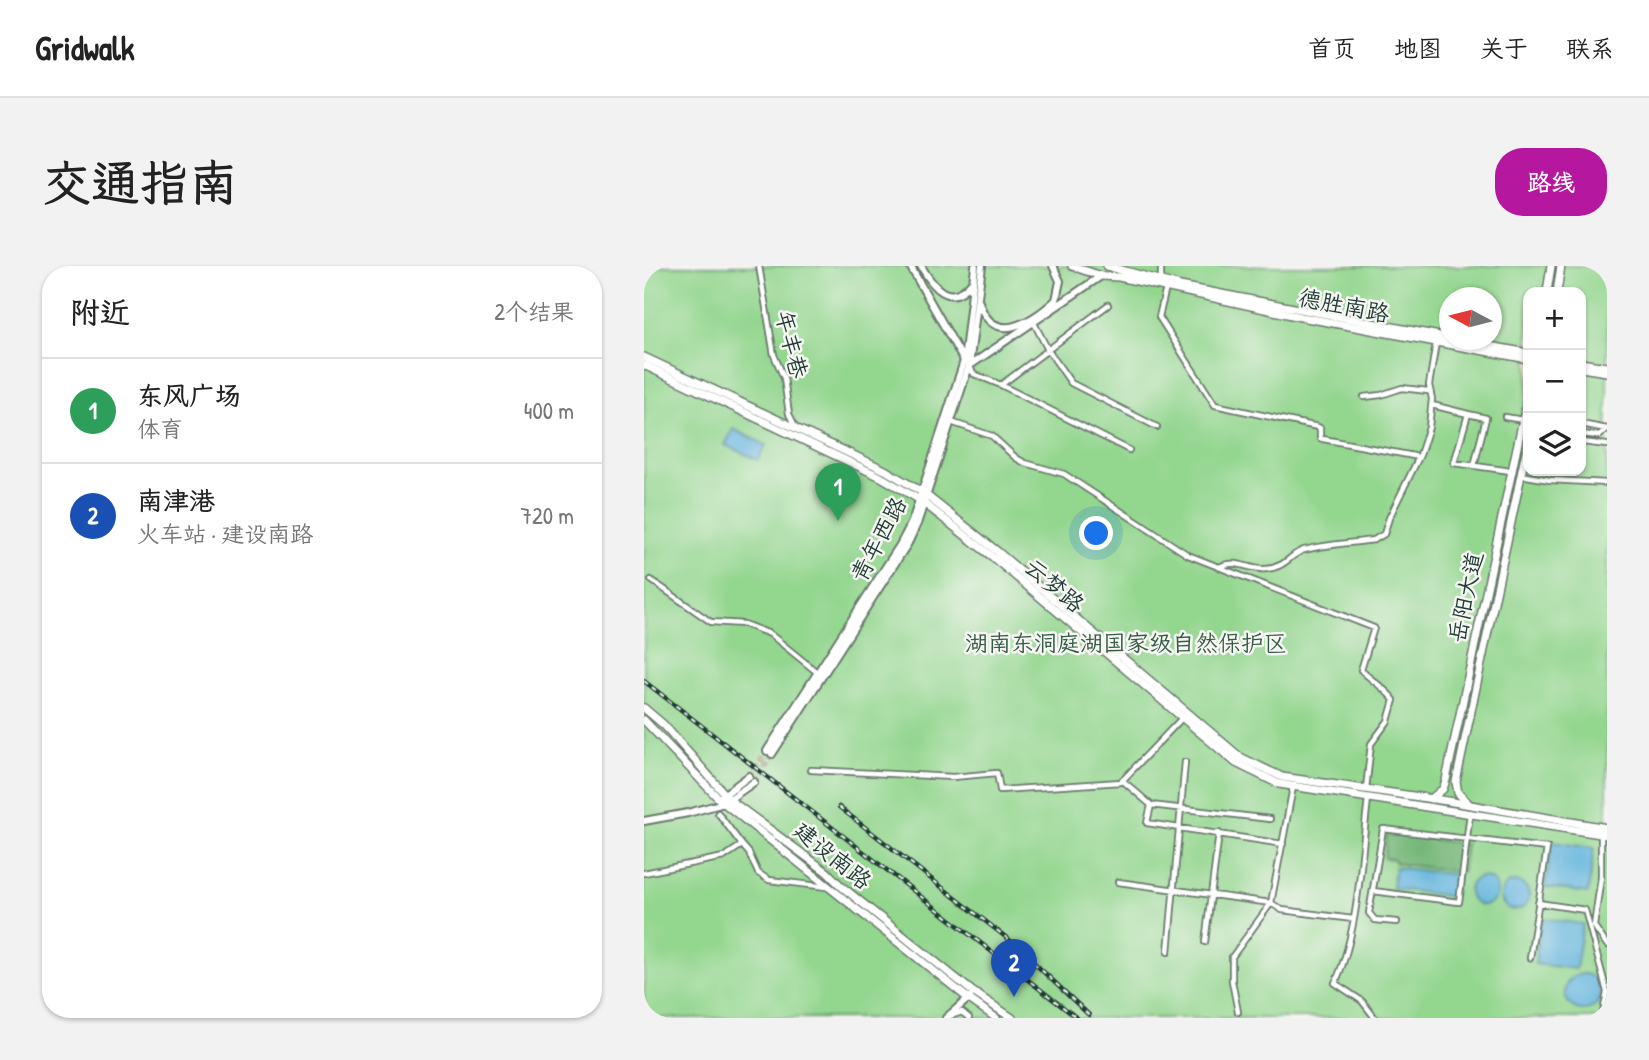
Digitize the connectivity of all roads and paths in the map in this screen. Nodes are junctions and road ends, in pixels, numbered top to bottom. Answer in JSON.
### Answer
{"nodes":[{"id":1,"x":759,"y":266,"type":"edge"},
{"id":2,"x":910,"y":266,"type":"edge"},
{"id":3,"x":921,"y":266,"type":"edge"},
{"id":4,"x":975,"y":266,"type":"edge"},
{"id":5,"x":982,"y":266,"type":"edge"},
{"id":6,"x":1053,"y":266,"type":"edge"},
{"id":7,"x":1072,"y":266,"type":"edge"},
{"id":8,"x":1107,"y":266,"type":"edge"},
{"id":9,"x":1161,"y":266,"type":"edge"},
{"id":10,"x":1551,"y":266,"type":"edge"},
{"id":11,"x":1561,"y":266,"type":"edge"},
{"id":12,"x":1101,"y":276,"type":"junction"},
{"id":13,"x":973,"y":281,"type":"junction"},
{"id":14,"x":1160,"y":281,"type":"junction"},
{"id":15,"x":1549,"y":287,"type":"edge"},
{"id":16,"x":1558,"y":287,"type":"edge"},
{"id":17,"x":1166,"y":288,"type":"junction"},
{"id":18,"x":978,"y":299,"type":"junction"},
{"id":19,"x":1108,"y":305,"type":"dead end"},
{"id":20,"x":1034,"y":323,"type":"junction"},
{"id":21,"x":1439,"y":336,"type":"edge"},
{"id":22,"x":1436,"y":342,"type":"junction"},
{"id":23,"x":1502,"y":348,"type":"edge"},
{"id":24,"x":1048,"y":351,"type":"junction"},
{"id":25,"x":1523,"y":352,"type":"edge"},
{"id":26,"x":644,"y":357,"type":"edge"},
{"id":27,"x":1523,"y":358,"type":"edge"},
{"id":28,"x":967,"y":364,"type":"junction"},
{"id":29,"x":644,"y":365,"type":"edge"},
{"id":30,"x":1586,"y":366,"type":"edge"},
{"id":31,"x":1607,"y":370,"type":"edge"},
{"id":32,"x":1001,"y":385,"type":"junction"},
{"id":33,"x":1429,"y":391,"type":"junction"},
{"id":34,"x":1364,"y":397,"type":"dead end"},
{"id":35,"x":1432,"y":405,"type":"junction"},
{"id":36,"x":1468,"y":414,"type":"junction"},
{"id":37,"x":1491,"y":416,"type":"dead end"},
{"id":38,"x":1505,"y":417,"type":"dead end"},
{"id":39,"x":1523,"y":420,"type":"joint"},
{"id":40,"x":951,"y":422,"type":"junction"},
{"id":41,"x":1586,"y":425,"type":"edge"},
{"id":42,"x":1157,"y":427,"type":"dead end"},
{"id":43,"x":796,"y":428,"type":"junction"},
{"id":44,"x":1607,"y":428,"type":"edge"},
{"id":45,"x":1607,"y":445,"type":"edge"},
{"id":46,"x":1129,"y":450,"type":"dead end"},
{"id":47,"x":1419,"y":457,"type":"junction"},
{"id":48,"x":1474,"y":466,"type":"junction"},
{"id":49,"x":1523,"y":466,"type":"edge"},
{"id":50,"x":1511,"y":471,"type":"junction"},
{"id":51,"x":1521,"y":475,"type":"junction"},
{"id":52,"x":1607,"y":483,"type":"edge"},
{"id":53,"x":924,"y":498,"type":"junction"},
{"id":54,"x":1219,"y":568,"type":"junction"},
{"id":55,"x":651,"y":580,"type":"dead end"},
{"id":56,"x":818,"y":673,"type":"junction"},
{"id":57,"x":644,"y":708,"type":"edge"},
{"id":58,"x":1182,"y":718,"type":"junction"},
{"id":59,"x":644,"y":720,"type":"edge"},
{"id":60,"x":1185,"y":762,"type":"dead end"},
{"id":61,"x":811,"y":770,"type":"dead end"},
{"id":62,"x":752,"y":779,"type":"tunnel mouth"},
{"id":63,"x":1122,"y":780,"type":"junction"},
{"id":64,"x":1293,"y":787,"type":"junction"},
{"id":65,"x":1366,"y":794,"type":"junction"},
{"id":66,"x":725,"y":799,"type":"junction"},
{"id":67,"x":1431,"y":799,"type":"junction"},
{"id":68,"x":1469,"y":804,"type":"junction"},
{"id":69,"x":1151,"y":805,"type":"junction"},
{"id":70,"x":1181,"y":809,"type":"junction"},
{"id":71,"x":718,"y":813,"type":"dead end"},
{"id":72,"x":1470,"y":813,"type":"junction"},
{"id":73,"x":1270,"y":819,"type":"dead end"},
{"id":74,"x":644,"y":821,"type":"edge"},
{"id":75,"x":1180,"y":828,"type":"junction"},
{"id":76,"x":1605,"y":832,"type":"edge"},
{"id":77,"x":1219,"y":833,"type":"junction"},
{"id":78,"x":1469,"y":839,"type":"junction"},
{"id":79,"x":1283,"y":844,"type":"junction"},
{"id":80,"x":742,"y":845,"type":"junction"},
{"id":81,"x":644,"y":873,"type":"edge"},
{"id":82,"x":1118,"y":882,"type":"dead end"},
{"id":83,"x":831,"y":888,"type":"junction"},
{"id":84,"x":1172,"y":889,"type":"junction"},
{"id":85,"x":1373,"y":891,"type":"junction"},
{"id":86,"x":1211,"y":894,"type":"junction"},
{"id":87,"x":1271,"y":903,"type":"junction"},
{"id":88,"x":1538,"y":903,"type":"junction"},
{"id":89,"x":1353,"y":919,"type":"junction"},
{"id":90,"x":1396,"y":922,"type":"dead end"},
{"id":91,"x":1205,"y":942,"type":"dead end"},
{"id":92,"x":1607,"y":945,"type":"edge"},
{"id":93,"x":1168,"y":952,"type":"dead end"},
{"id":94,"x":1530,"y":958,"type":"dead end"},
{"id":95,"x":971,"y":996,"type":"junction"},
{"id":96,"x":1238,"y":1012,"type":"dead end"},
{"id":97,"x":946,"y":1018,"type":"edge"},
{"id":98,"x":969,"y":1018,"type":"edge"},
{"id":99,"x":996,"y":1018,"type":"edge"},
{"id":100,"x":1012,"y":1018,"type":"edge"},
{"id":101,"x":1375,"y":1018,"type":"edge"},
{"id":102,"x":1602,"y":1018,"type":"edge"}],
"edges":[{"from":1,"to":43,"type":"street","name":"年丰巷"},
{"from":2,"to":28,"type":"main road"},
{"from":3,"to":13,"type":"main road"},
{"from":4,"to":13,"type":"main road","name":"青年西路"},
{"from":5,"to":18,"type":"main road","name":"青年西路"},
{"from":6,"to":18,"type":"main road"},
{"from":7,"to":12,"type":"main road","name":"德胜南路"},
{"from":8,"to":14,"type":"main road","name":"德胜南路"},
{"from":9,"to":14,"type":"street"},
{"from":10,"to":15,"type":"main road"},
{"from":11,"to":16,"type":"main road"},
{"from":12,"to":17,"type":"main road","name":"德胜南路"},
{"from":12,"to":20,"type":"main road"},
{"from":13,"to":28,"type":"main road","name":"青年西路"},
{"from":14,"to":21,"type":"main road","name":"德胜南路"},
{"from":17,"to":22,"type":"main road","name":"德胜南路"},
{"from":17,"to":47,"type":"street"},
{"from":18,"to":28,"type":"main road","name":"青年西路"},
{"from":19,"to":24,"type":"street"},
{"from":20,"to":24,"type":"street"},
{"from":20,"to":28,"type":"main road"},
{"from":22,"to":27,"type":"main road","name":"德胜南路"},
{"from":22,"to":33,"type":"street"},
{"from":23,"to":25,"type":"main road"},
{"from":24,"to":32,"type":"street"},
{"from":24,"to":42,"type":"street"},
{"from":26,"to":43,"type":"main road"},
{"from":28,"to":32,"type":"street"},
{"from":28,"to":40,"type":"main road","name":"青年西路"},
{"from":28,"to":53,"type":"main road","name":"青年西路"},
{"from":29,"to":53,"type":"main road","name":"云梦路"},
{"from":30,"to":31,"type":"main road"},
{"from":32,"to":46,"type":"street"},
{"from":33,"to":34,"type":"street"},
{"from":33,"to":35,"type":"street"},
{"from":35,"to":36,"type":"street"},
{"from":35,"to":37,"type":"street"},
{"from":35,"to":47,"type":"street"},
{"from":36,"to":48,"type":"street"},
{"from":36,"to":48,"type":"street"},
{"from":38,"to":39,"type":"street"},
{"from":39,"to":50,"type":"main road","name":"岳阳大道"},
{"from":40,"to":53,"type":"main road","name":"青年西路"},
{"from":40,"to":54,"type":"street"},
{"from":41,"to":44,"type":"street"},
{"from":43,"to":53,"type":"main road"},
{"from":44,"to":45,"type":"street"},
{"from":47,"to":54,"type":"street"},
{"from":48,"to":50,"type":"street"},
{"from":49,"to":51,"type":"main road","name":"岳阳大道"},
{"from":50,"to":67,"type":"main road","name":"岳阳大道"},
{"from":51,"to":52,"type":"street"},
{"from":51,"to":68,"type":"main road","name":"岳阳大道"},
{"from":53,"to":56,"type":"main road","name":"青年西路"},
{"from":53,"to":56,"type":"main road","name":"青年西路"},
{"from":53,"to":58,"type":"main road","name":"云梦路"},
{"from":53,"to":65,"type":"main road"},
{"from":54,"to":65,"type":"street"},
{"from":55,"to":56,"type":"street"},
{"from":57,"to":66,"type":"main road","name":"建设南路"},
{"from":58,"to":63,"type":"street"},
{"from":58,"to":64,"type":"main road","name":"云梦路"},
{"from":59,"to":66,"type":"main road","name":"建设南路"},
{"from":60,"to":70,"type":"street"},
{"from":61,"to":63,"type":"street"},
{"from":62,"to":66,"type":"main road"},
{"from":63,"to":69,"type":"street"},
{"from":64,"to":65,"type":"main road","name":"云梦路"},
{"from":64,"to":79,"type":"street"},
{"from":65,"to":67,"type":"main road"},
{"from":65,"to":72,"type":"main road","name":"云梦路"},
{"from":65,"to":89,"type":"street"},
{"from":66,"to":74,"type":"main road"},
{"from":66,"to":83,"type":"main road","name":"建设南路"},
{"from":66,"to":95,"type":"main road","name":"建设南路"},
{"from":67,"to":68,"type":"main road"},
{"from":68,"to":76,"type":"main road"},
{"from":69,"to":70,"type":"street"},
{"from":69,"to":75,"type":"street"},
{"from":70,"to":73,"type":"street"},
{"from":70,"to":75,"type":"street"},
{"from":71,"to":80,"type":"street"},
{"from":72,"to":76,"type":"main road","name":"云梦路"},
{"from":72,"to":78,"type":"street"},
{"from":75,"to":77,"type":"street"},
{"from":75,"to":84,"type":"street"},
{"from":76,"to":92,"type":"street"},
{"from":77,"to":79,"type":"street"},
{"from":77,"to":86,"type":"street"},
{"from":78,"to":85,"type":"street"},
{"from":78,"to":85,"type":"street"},
{"from":78,"to":88,"type":"street"},
{"from":79,"to":87,"type":"street"},
{"from":80,"to":81,"type":"street"},
{"from":80,"to":83,"type":"street"},
{"from":82,"to":84,"type":"street"},
{"from":83,"to":95,"type":"main road","name":"建设南路"},
{"from":84,"to":86,"type":"street"},
{"from":84,"to":93,"type":"street"},
{"from":85,"to":90,"type":"street"},
{"from":86,"to":87,"type":"street"},
{"from":86,"to":91,"type":"street"},
{"from":87,"to":89,"type":"street"},
{"from":87,"to":96,"type":"street"},
{"from":88,"to":94,"type":"street"},
{"from":88,"to":102,"type":"street"},
{"from":89,"to":101,"type":"street"},
{"from":95,"to":97,"type":"main road"},
{"from":95,"to":99,"type":"main road","name":"建设南路"},
{"from":95,"to":100,"type":"main road","name":"建设南路"},
{"from":97,"to":98,"type":"street"}]}
